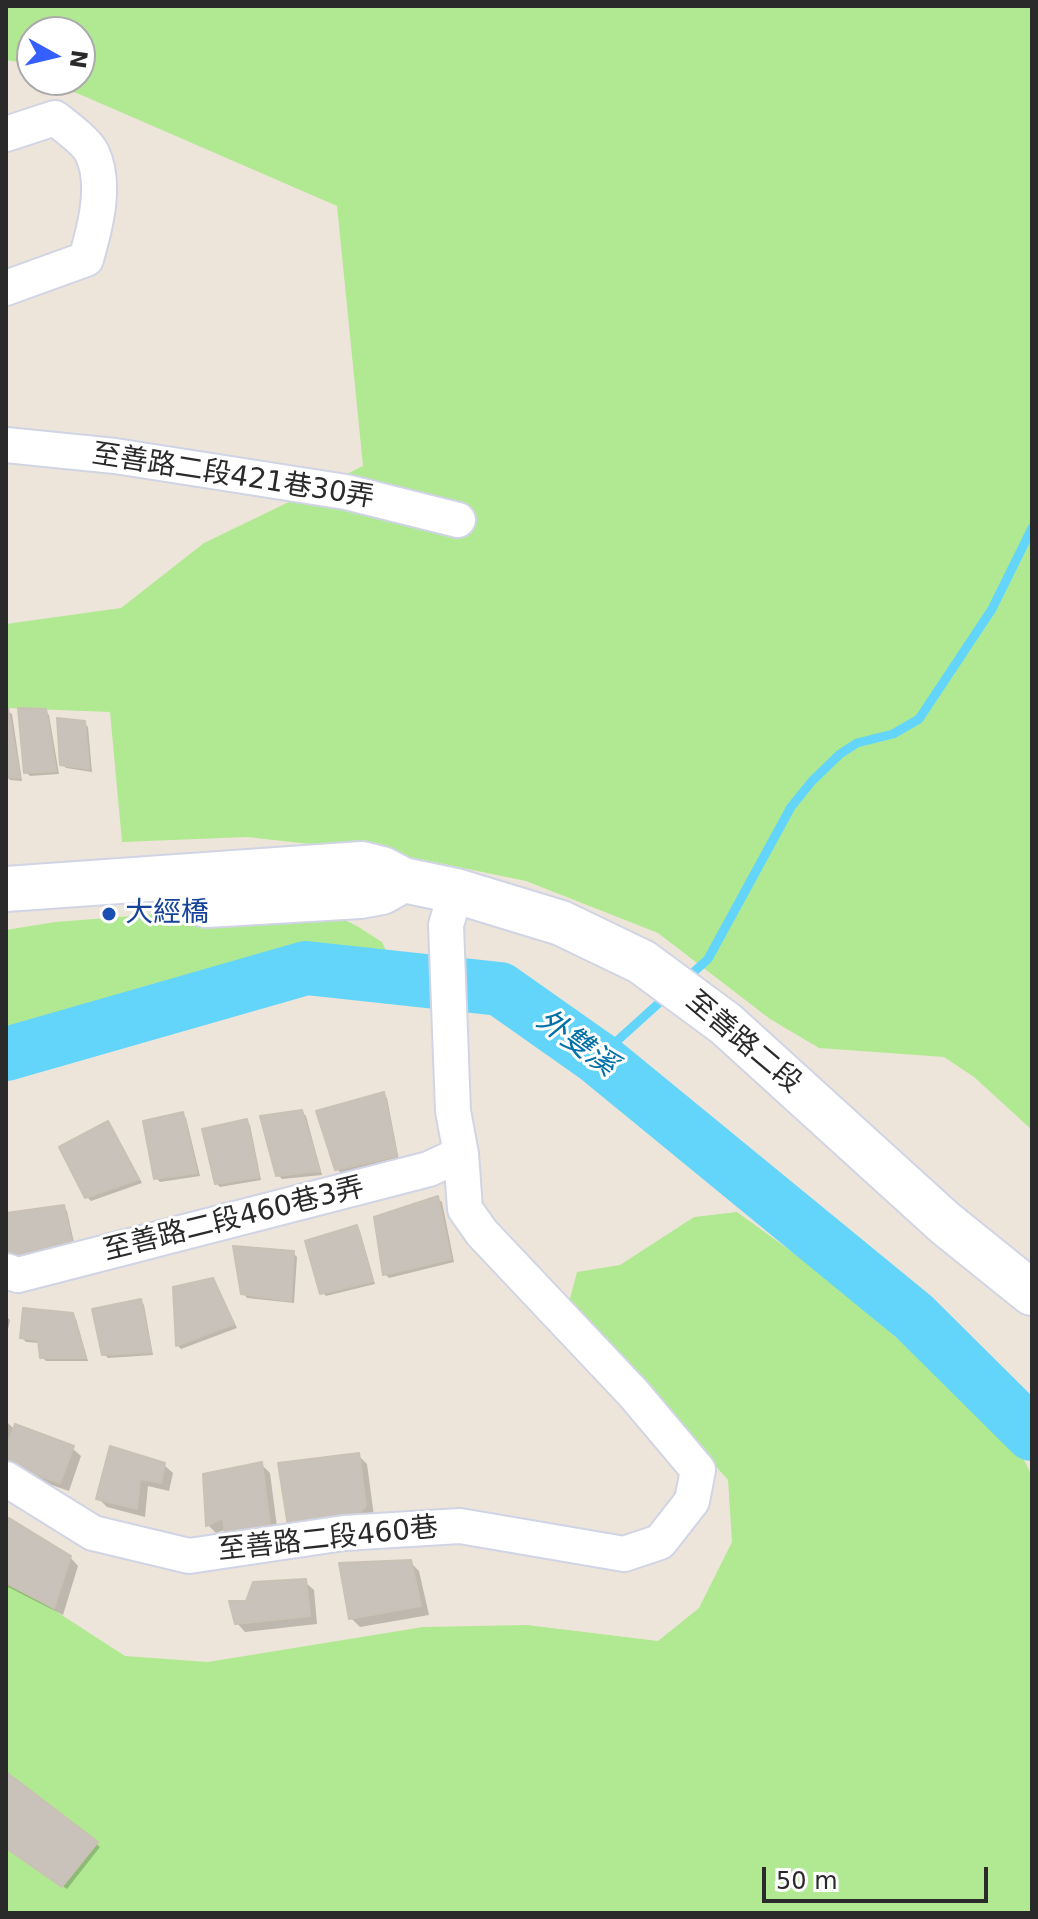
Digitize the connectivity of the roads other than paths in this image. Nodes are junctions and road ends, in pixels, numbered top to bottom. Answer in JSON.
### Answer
{"nodes":[{"id":1,"x":6,"y":134,"type":"edge"},
{"id":2,"x":6,"y":288,"type":"edge"},
{"id":3,"x":6,"y":445,"type":"edge"},
{"id":4,"x":458,"y":520,"type":"dead end"},
{"id":5,"x":403,"y":880,"type":"junction"},
{"id":6,"x":6,"y":889,"type":"edge"},
{"id":7,"x":451,"y":908,"type":"junction"},
{"id":8,"x":6,"y":917,"type":"edge"},
{"id":9,"x":461,"y":1154,"type":"junction"},
{"id":10,"x":6,"y":1271,"type":"edge"},
{"id":11,"x":1032,"y":1293,"type":"edge"},
{"id":12,"x":6,"y":1479,"type":"edge"}],
"edges":[{"from":1,"to":2,"type":"street"},
{"from":3,"to":4,"type":"street","name":"至善路二段421巷30弄"},
{"from":5,"to":6,"type":"street","name":"至善路二段"},
{"from":5,"to":7,"type":"street","name":"至善路二段"},
{"from":5,"to":8,"type":"street"},
{"from":7,"to":9,"type":"street","name":"至善路二段460巷"},
{"from":7,"to":11,"type":"street","name":"至善路二段"},
{"from":9,"to":10,"type":"street","name":"至善路二段460巷3弄"},
{"from":9,"to":12,"type":"street","name":"至善路二段460巷"}]}
